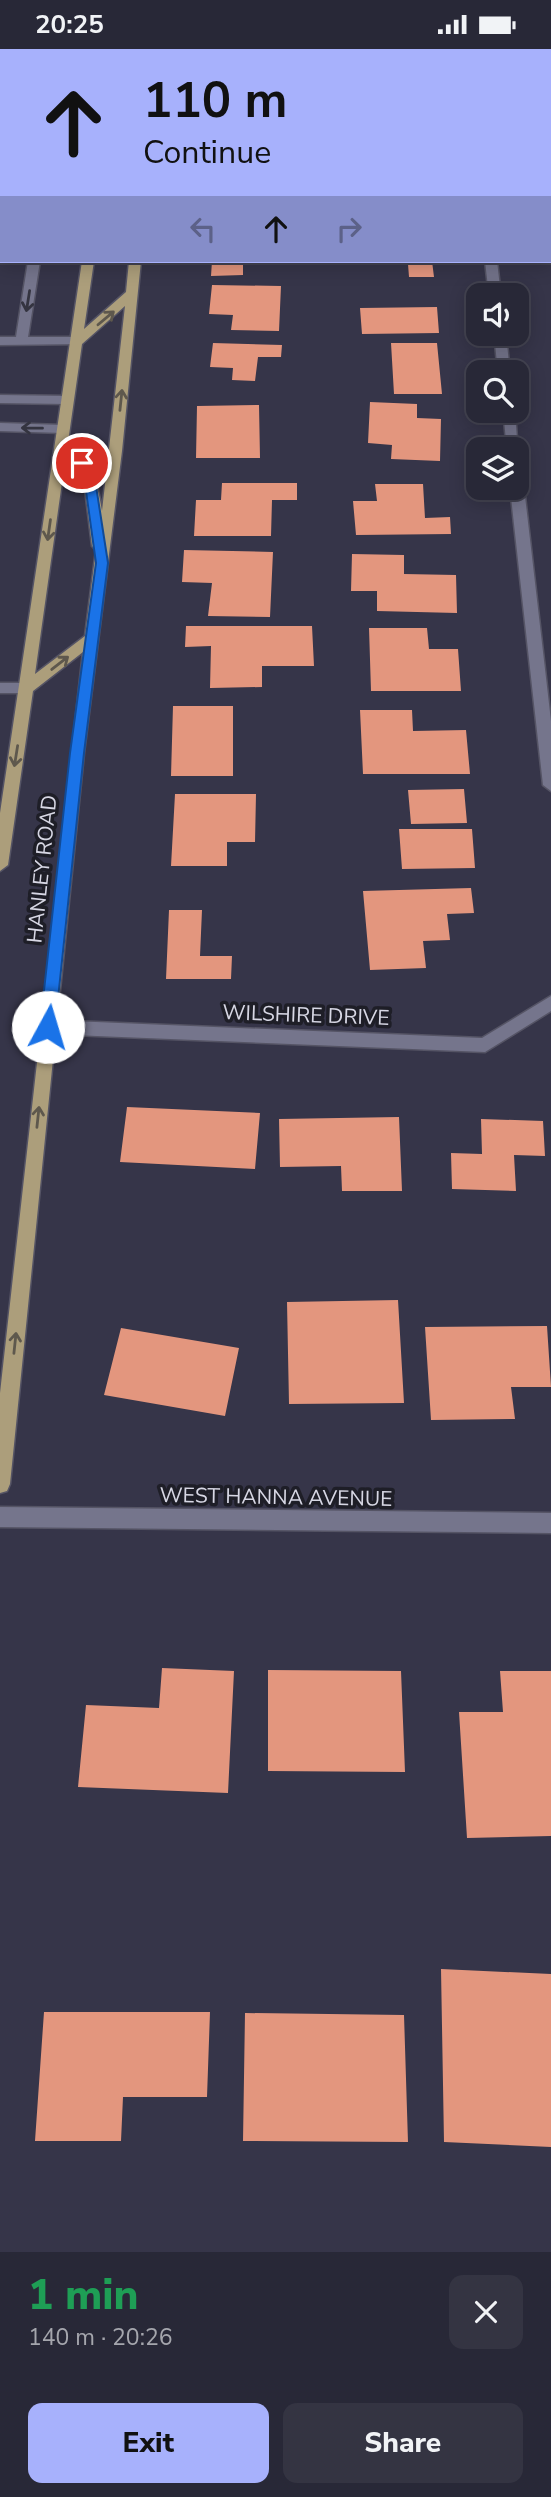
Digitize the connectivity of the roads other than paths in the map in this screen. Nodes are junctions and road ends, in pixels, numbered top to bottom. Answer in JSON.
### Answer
{"nodes":[{"id":1,"x":34,"y":263,"type":"edge"},
{"id":2,"x":88,"y":263,"type":"edge"},
{"id":3,"x":135,"y":263,"type":"edge"},
{"id":4,"x":491,"y":263,"type":"edge"},
{"id":5,"x":494,"y":283,"type":"edge"},
{"id":6,"x":132,"y":293,"type":"junction"},
{"id":7,"x":0,"y":341,"type":"edge"},
{"id":8,"x":21,"y":341,"type":"junction"},
{"id":9,"x":78,"y":341,"type":"junction"},
{"id":10,"x":0,"y":400,"type":"edge"},
{"id":11,"x":67,"y":400,"type":"junction"},
{"id":12,"x":0,"y":427,"type":"edge"},
{"id":13,"x":64,"y":429,"type":"junction"},
{"id":14,"x":61,"y":443,"type":"junction"},
{"id":15,"x":518,"y":500,"type":"edge"},
{"id":16,"x":102,"y":563,"type":"junction"},
{"id":17,"x":92,"y":638,"type":"junction"},
{"id":18,"x":0,"y":688,"type":"edge"},
{"id":19,"x":27,"y":688,"type":"junction"},
{"id":20,"x":551,"y":785,"type":"edge"},
{"id":21,"x":0,"y":865,"type":"edge"},
{"id":22,"x":551,"y":1003,"type":"edge"},
{"id":23,"x":48,"y":1027,"type":"junction"},
{"id":24,"x":0,"y":1484,"type":"edge"},
{"id":25,"x":0,"y":1517,"type":"edge"},
{"id":26,"x":551,"y":1523,"type":"edge"}],
"edges":[{"from":1,"to":8,"type":"street","one_way":true},
{"from":2,"to":9,"type":"main road","name":"HANLEY ROAD"},
{"from":3,"to":6,"type":"main road","name":"HANLEY ROAD"},
{"from":4,"to":5,"type":"street"},
{"from":9,"to":6,"type":"main road","one_way":true},
{"from":16,"to":6,"type":"main road","name":"HANLEY ROAD","one_way":true},
{"from":7,"to":8,"type":"street"},
{"from":8,"to":9,"type":"street"},
{"from":9,"to":11,"type":"main road","name":"HANLEY ROAD"},
{"from":10,"to":11,"type":"street"},
{"from":11,"to":13,"type":"main road","name":"HANLEY ROAD"},
{"from":13,"to":12,"type":"street","one_way":true},
{"from":13,"to":14,"type":"main road","name":"HANLEY ROAD"},
{"from":14,"to":16,"type":"main road"},
{"from":14,"to":19,"type":"main road","name":"HANLEY ROAD","one_way":true},
{"from":15,"to":20,"type":"street"},
{"from":16,"to":17,"type":"main road","name":"HANLEY ROAD"},
{"from":19,"to":17,"type":"main road","one_way":true},
{"from":17,"to":23,"type":"main road","name":"HANLEY ROAD"},
{"from":18,"to":19,"type":"street"},
{"from":19,"to":21,"type":"main road","name":"HANLEY ROAD","one_way":true},
{"from":22,"to":23,"type":"street","name":"WILSHIRE DRIVE"},
{"from":24,"to":23,"type":"main road","name":"HANLEY ROAD","one_way":true},
{"from":25,"to":26,"type":"street","name":"WEST HANNA AVENUE"}]}
